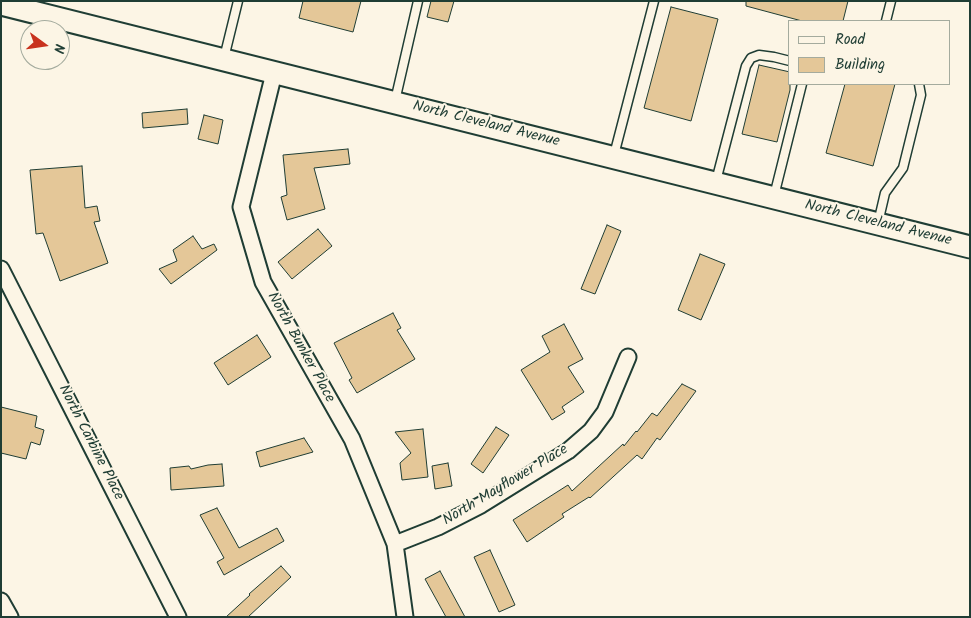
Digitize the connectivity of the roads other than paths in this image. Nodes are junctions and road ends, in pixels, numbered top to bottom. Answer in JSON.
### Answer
{"nodes":[{"id":1,"x":238,"y":1,"type":"edge"},
{"id":2,"x":418,"y":1,"type":"edge"},
{"id":3,"x":654,"y":1,"type":"edge"},
{"id":4,"x":890,"y":1,"type":"edge"},
{"id":5,"x":1,"y":4,"type":"edge"},
{"id":6,"x":886,"y":20,"type":"edge"},
{"id":7,"x":224,"y":60,"type":"junction"},
{"id":8,"x":788,"y":60,"type":"edge"},
{"id":9,"x":274,"y":72,"type":"junction"},
{"id":10,"x":802,"y":85,"type":"edge"},
{"id":11,"x":919,"y":85,"type":"edge"},
{"id":12,"x":395,"y":102,"type":"junction"},
{"id":13,"x":614,"y":157,"type":"junction"},
{"id":14,"x":715,"y":183,"type":"junction"},
{"id":15,"x":774,"y":198,"type":"junction"},
{"id":16,"x":877,"y":223,"type":"junction"},
{"id":17,"x":970,"y":246,"type":"edge"},
{"id":18,"x":1,"y":269,"type":"edge"},
{"id":19,"x":628,"y":357,"type":"dead end"},
{"id":20,"x":395,"y":544,"type":"junction"},
{"id":21,"x":1,"y":601,"type":"edge"},
{"id":22,"x":10,"y":617,"type":"edge"},
{"id":23,"x":178,"y":617,"type":"edge"},
{"id":24,"x":404,"y":617,"type":"edge"}],
"edges":[{"from":1,"to":7,"type":"lane"},
{"from":2,"to":12,"type":"lane"},
{"from":3,"to":13,"type":"lane"},
{"from":4,"to":6,"type":"lane"},
{"from":5,"to":7,"type":"street","name":"North Cleveland Avenue"},
{"from":7,"to":9,"type":"street","name":"North Cleveland Avenue"},
{"from":8,"to":14,"type":"lane"},
{"from":9,"to":12,"type":"street","name":"North Cleveland Avenue"},
{"from":9,"to":20,"type":"street","name":"North Bunker Place"},
{"from":10,"to":15,"type":"lane"},
{"from":11,"to":16,"type":"lane"},
{"from":12,"to":13,"type":"street","name":"North Cleveland Avenue"},
{"from":13,"to":14,"type":"street","name":"North Cleveland Avenue"},
{"from":14,"to":15,"type":"street","name":"North Cleveland Avenue"},
{"from":15,"to":16,"type":"street","name":"North Cleveland Avenue"},
{"from":16,"to":17,"type":"street","name":"North Cleveland Avenue"},
{"from":18,"to":23,"type":"street","name":"North Carbine Place"},
{"from":19,"to":20,"type":"street","name":"North Mayflower Place"},
{"from":20,"to":24,"type":"street","name":"North Bunker Place"},
{"from":21,"to":22,"type":"street"}]}
